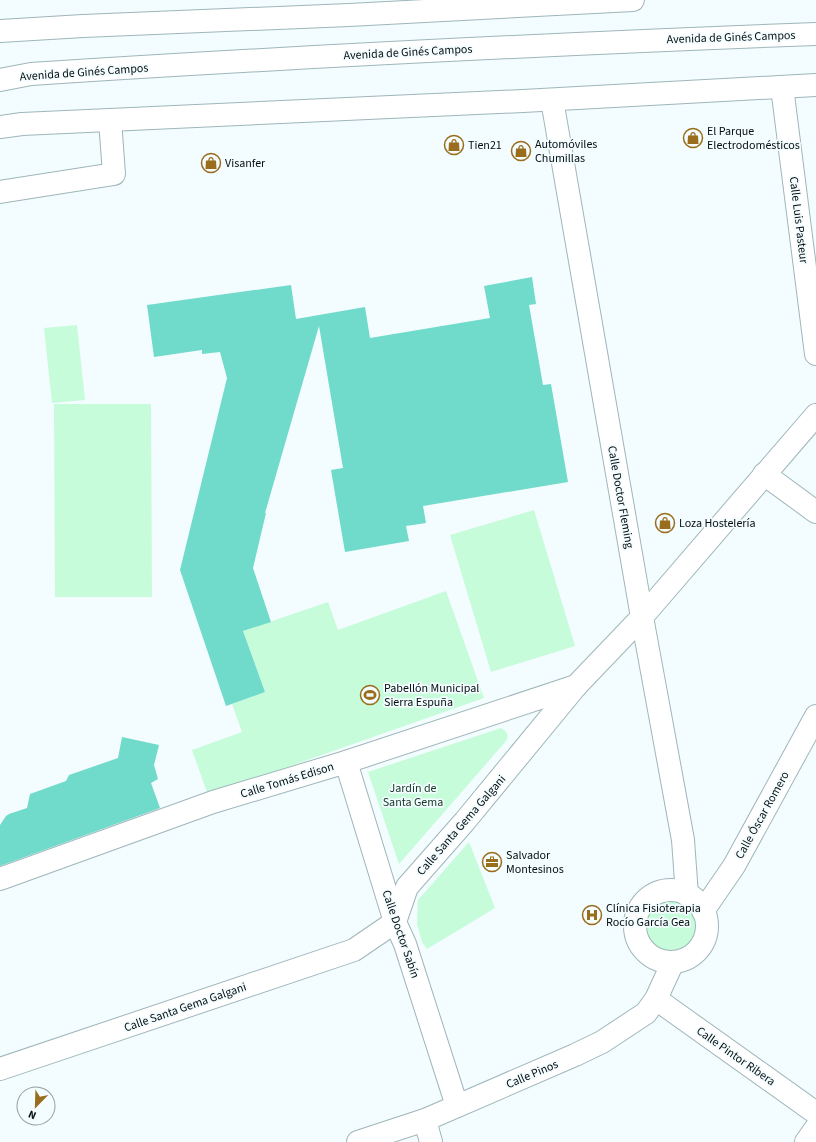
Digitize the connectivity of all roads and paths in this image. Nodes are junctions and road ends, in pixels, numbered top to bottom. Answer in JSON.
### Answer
{"nodes":[{"id":1,"x":633,"y":0,"type":"edge"},
{"id":2,"x":0,"y":32,"type":"edge"},
{"id":3,"x":816,"y":34,"type":"edge"},
{"id":4,"x":0,"y":80,"type":"edge"},
{"id":5,"x":816,"y":85,"type":"edge"},
{"id":6,"x":782,"y":87,"type":"junction"},
{"id":7,"x":552,"y":100,"type":"junction"},
{"id":8,"x":110,"y":120,"type":"junction"},
{"id":9,"x":0,"y":127,"type":"edge"},
{"id":10,"x":0,"y":192,"type":"edge"},
{"id":11,"x":816,"y":354,"type":"edge"},
{"id":12,"x":816,"y":415,"type":"edge"},
{"id":13,"x":764,"y":474,"type":"junction"},
{"id":14,"x":816,"y":512,"type":"edge"},
{"id":15,"x":642,"y":617,"type":"junction"},
{"id":16,"x":576,"y":686,"type":"junction"},
{"id":17,"x":816,"y":716,"type":"edge"},
{"id":18,"x":346,"y":762,"type":"junction"},
{"id":19,"x":0,"y":878,"type":"edge"},
{"id":20,"x":687,"y":895,"type":"junction"},
{"id":21,"x":703,"y":911,"type":"junction"},
{"id":22,"x":395,"y":922,"type":"junction"},
{"id":23,"x":673,"y":962,"type":"junction"},
{"id":24,"x":656,"y":999,"type":"junction"},
{"id":25,"x":0,"y":1069,"type":"edge"},
{"id":26,"x":457,"y":1106,"type":"junction"},
{"id":27,"x":816,"y":1113,"type":"edge"},
{"id":28,"x":425,"y":1120,"type":"junction"},
{"id":29,"x":816,"y":1128,"type":"edge"},
{"id":30,"x":358,"y":1142,"type":"edge"},
{"id":31,"x":431,"y":1142,"type":"edge"},
{"id":32,"x":806,"y":1142,"type":"edge"}],
"edges":[{"from":1,"to":2,"type":"street"},
{"from":3,"to":4,"type":"street","name":"Avenida de Ginés Campos"},
{"from":5,"to":6,"type":"street"},
{"from":6,"to":7,"type":"street"},
{"from":6,"to":11,"type":"street","name":"Calle Luis Pasteur"},
{"from":7,"to":8,"type":"street"},
{"from":7,"to":15,"type":"street","name":"Calle Doctor Fleming"},
{"from":8,"to":9,"type":"street"},
{"from":8,"to":10,"type":"street"},
{"from":12,"to":13,"type":"street","name":"Calle Santa Gema Galgani"},
{"from":13,"to":14,"type":"street"},
{"from":13,"to":15,"type":"street","name":"Calle Santa Gema Galgani"},
{"from":15,"to":16,"type":"street","name":"Calle Santa Gema Galgani"},
{"from":15,"to":20,"type":"street","name":"Calle Doctor Fleming"},
{"from":16,"to":18,"type":"street","name":"Calle Tomás Edison"},
{"from":16,"to":22,"type":"street","name":"Calle Santa Gema Galgani"},
{"from":17,"to":21,"type":"street","name":"Calle Óscar Romero"},
{"from":18,"to":19,"type":"street","name":"Calle Tomás Edison"},
{"from":18,"to":22,"type":"street","name":"Calle Doctor Sabín"},
{"from":20,"to":21,"type":"street"},
{"from":20,"to":23,"type":"street"},
{"from":21,"to":23,"type":"street"},
{"from":22,"to":25,"type":"street","name":"Calle Santa Gema Galgani"},
{"from":22,"to":26,"type":"street","name":"Calle Doctor Sabín"},
{"from":23,"to":24,"type":"street","name":"Calle Pinos"},
{"from":24,"to":26,"type":"street","name":"Calle Pinos"},
{"from":24,"to":27,"type":"street","name":"Calle Pintor Ribera"},
{"from":26,"to":28,"type":"street","name":"Calle Pinos"},
{"from":28,"to":30,"type":"street","name":"Calle Pinos"},
{"from":28,"to":31,"type":"street"},
{"from":29,"to":32,"type":"street"}]}
